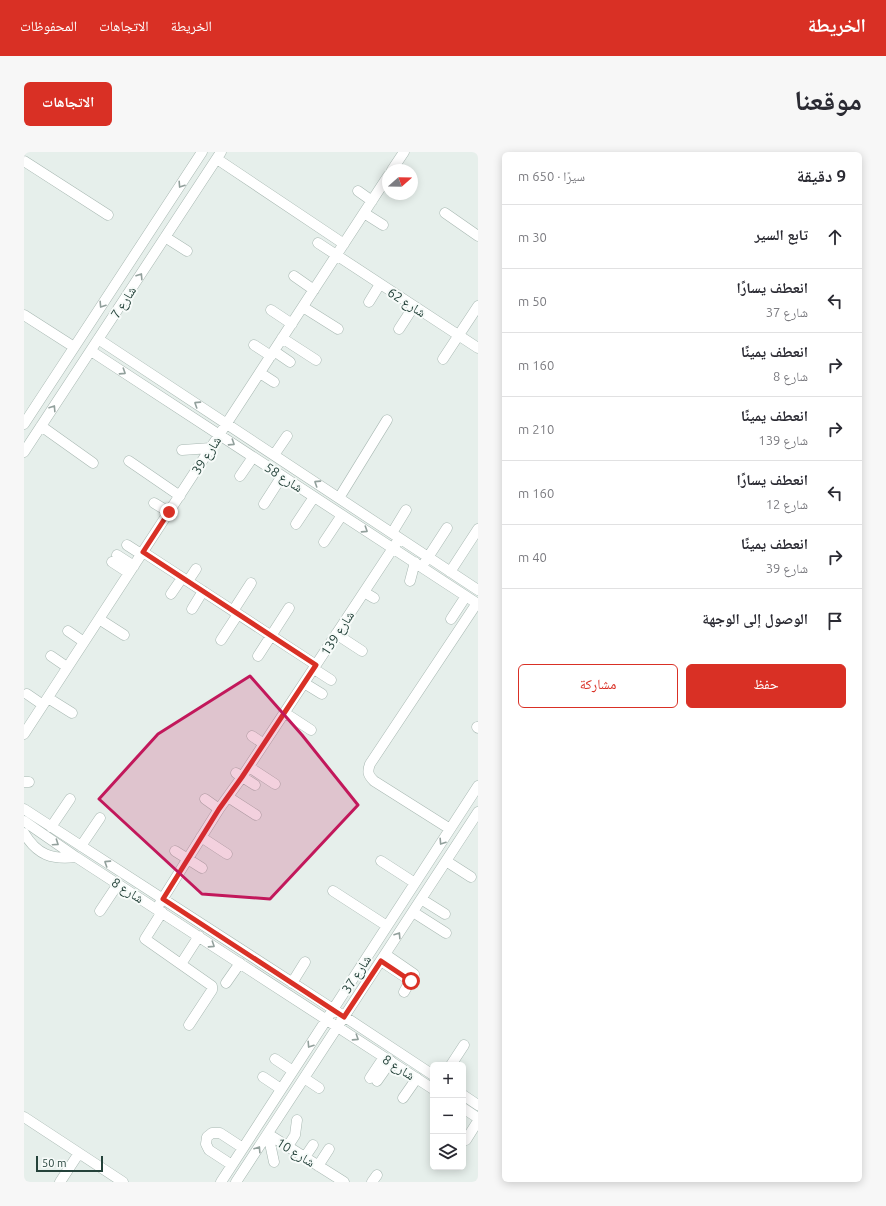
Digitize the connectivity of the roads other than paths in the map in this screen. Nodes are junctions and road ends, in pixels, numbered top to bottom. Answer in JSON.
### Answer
{"nodes":[{"id":1,"x":202,"y":152,"type":"edge"},
{"id":2,"x":404,"y":152,"type":"edge"},
{"id":3,"x":219,"y":156,"type":"edge"},
{"id":4,"x":24,"y":161,"type":"edge"},
{"id":5,"x":396,"y":164,"type":"edge"},
{"id":6,"x":382,"y":185,"type":"edge"},
{"id":7,"x":358,"y":191,"type":"dead end"},
{"id":8,"x":372,"y":201,"type":"junction"},
{"id":9,"x":364,"y":213,"type":"junction"},
{"id":10,"x":445,"y":214,"type":"dead end"},
{"id":11,"x":108,"y":215,"type":"dead end"},
{"id":12,"x":383,"y":225,"type":"dead end"},
{"id":13,"x":478,"y":236,"type":"edge"},
{"id":14,"x":165,"y":237,"type":"junction"},
{"id":15,"x":318,"y":243,"type":"dead end"},
{"id":16,"x":344,"y":244,"type":"junction"},
{"id":17,"x":186,"y":251,"type":"dead end"},
{"id":18,"x":336,"y":255,"type":"junction"},
{"id":19,"x":294,"y":276,"type":"dead end"},
{"id":20,"x":380,"y":284,"type":"junction"},
{"id":21,"x":314,"y":290,"type":"junction"},
{"id":22,"x":369,"y":302,"type":"dead end"},
{"id":23,"x":414,"y":306,"type":"junction"},
{"id":24,"x":478,"y":306,"type":"edge"},
{"id":25,"x":303,"y":307,"type":"junction"},
{"id":26,"x":271,"y":310,"type":"dead end"},
{"id":27,"x":24,"y":314,"type":"edge"},
{"id":28,"x":292,"y":324,"type":"junction"},
{"id":29,"x":338,"y":329,"type":"dead end"},
{"id":30,"x":399,"y":329,"type":"dead end"},
{"id":31,"x":458,"y":335,"type":"junction"},
{"id":32,"x":282,"y":338,"type":"junction"},
{"id":33,"x":98,"y":339,"type":"junction"},
{"id":34,"x":254,"y":344,"type":"dead end"},
{"id":35,"x":74,"y":347,"type":"junction"},
{"id":36,"x":478,"y":348,"type":"edge"},
{"id":37,"x":91,"y":351,"type":"junction"},
{"id":38,"x":272,"y":353,"type":"junction"},
{"id":39,"x":443,"y":358,"type":"dead end"},
{"id":40,"x":316,"y":360,"type":"dead end"},
{"id":41,"x":290,"y":362,"type":"dead end"},
{"id":42,"x":260,"y":373,"type":"junction"},
{"id":43,"x":274,"y":382,"type":"dead end"},
{"id":44,"x":387,"y":420,"type":"dead end"},
{"id":45,"x":24,"y":424,"type":"edge"},
{"id":46,"x":226,"y":424,"type":"junction"},
{"id":47,"x":41,"y":426,"type":"junction"},
{"id":48,"x":219,"y":435,"type":"junction"},
{"id":49,"x":287,"y":436,"type":"dead end"},
{"id":50,"x":211,"y":448,"type":"junction"},
{"id":51,"x":182,"y":450,"type":"dead end"},
{"id":52,"x":24,"y":452,"type":"edge"},
{"id":53,"x":274,"y":455,"type":"junction"},
{"id":54,"x":253,"y":457,"type":"junction"},
{"id":55,"x":129,"y":461,"type":"dead end"},
{"id":56,"x":93,"y":463,"type":"dead end"},
{"id":57,"x":240,"y":476,"type":"dead end"},
{"id":58,"x":282,"y":476,"type":"junction"},
{"id":59,"x":180,"y":496,"type":"junction"},
{"id":60,"x":314,"y":497,"type":"junction"},
{"id":61,"x":340,"y":498,"type":"junction"},
{"id":62,"x":154,"y":503,"type":"dead end"},
{"id":63,"x":264,"y":504,"type":"dead end"},
{"id":64,"x":406,"y":510,"type":"dead end"},
{"id":65,"x":169,"y":512,"type":"junction"},
{"id":66,"x":345,"y":517,"type":"junction"},
{"id":67,"x":296,"y":524,"type":"dead end"},
{"id":68,"x":447,"y":528,"type":"dead end"},
{"id":69,"x":478,"y":529,"type":"edge"},
{"id":70,"x":396,"y":536,"type":"junction"},
{"id":71,"x":327,"y":544,"type":"dead end"},
{"id":72,"x":127,"y":545,"type":"dead end"},
{"id":73,"x":393,"y":548,"type":"junction"},
{"id":74,"x":142,"y":553,"type":"junction"},
{"id":75,"x":428,"y":557,"type":"junction"},
{"id":76,"x":114,"y":558,"type":"dead end"},
{"id":77,"x":418,"y":565,"type":"junction"},
{"id":78,"x":131,"y":569,"type":"junction"},
{"id":79,"x":196,"y":569,"type":"dead end"},
{"id":80,"x":450,"y":572,"type":"junction"},
{"id":81,"x":185,"y":580,"type":"junction"},
{"id":82,"x":410,"y":581,"type":"dead end"},
{"id":83,"x":251,"y":583,"type":"dead end"},
{"id":84,"x":478,"y":590,"type":"edge"},
{"id":85,"x":203,"y":591,"type":"junction"},
{"id":86,"x":364,"y":592,"type":"junction"},
{"id":87,"x":171,"y":594,"type":"dead end"},
{"id":88,"x":466,"y":596,"type":"junction"},
{"id":89,"x":374,"y":598,"type":"dead end"},
{"id":90,"x":477,"y":603,"type":"edge"},
{"id":91,"x":287,"y":607,"type":"dead end"},
{"id":92,"x":192,"y":609,"type":"dead end"},
{"id":93,"x":236,"y":612,"type":"junction"},
{"id":94,"x":99,"y":619,"type":"junction"},
{"id":95,"x":450,"y":619,"type":"dead end"},
{"id":96,"x":68,"y":631,"type":"dead end"},
{"id":97,"x":269,"y":634,"type":"junction"},
{"id":98,"x":336,"y":634,"type":"junction"},
{"id":99,"x":124,"y":635,"type":"dead end"},
{"id":100,"x":221,"y":640,"type":"dead end"},
{"id":101,"x":84,"y":642,"type":"junction"},
{"id":102,"x":362,"y":651,"type":"dead end"},
{"id":103,"x":51,"y":656,"type":"dead end"},
{"id":104,"x":258,"y":656,"type":"dead end"},
{"id":105,"x":68,"y":667,"type":"junction"},
{"id":106,"x":315,"y":667,"type":"junction"},
{"id":107,"x":331,"y":680,"type":"dead end"},
{"id":108,"x":304,"y":683,"type":"junction"},
{"id":109,"x":26,"y":694,"type":"dead end"},
{"id":110,"x":322,"y":694,"type":"dead end"},
{"id":111,"x":45,"y":701,"type":"junction"},
{"id":112,"x":72,"y":712,"type":"dead end"},
{"id":113,"x":285,"y":713,"type":"junction"},
{"id":114,"x":311,"y":730,"type":"dead end"},
{"id":115,"x":24,"y":734,"type":"edge"},
{"id":116,"x":252,"y":736,"type":"dead end"},
{"id":117,"x":264,"y":744,"type":"junction"},
{"id":118,"x":249,"y":767,"type":"junction"},
{"id":119,"x":239,"y":775,"type":"junction"},
{"id":120,"x":275,"y":784,"type":"dead end"},
{"id":121,"x":255,"y":786,"type":"dead end"},
{"id":122,"x":478,"y":786,"type":"edge"},
{"id":123,"x":228,"y":797,"type":"junction"},
{"id":124,"x":70,"y":799,"type":"dead end"},
{"id":125,"x":205,"y":799,"type":"dead end"},
{"id":126,"x":24,"y":809,"type":"edge"},
{"id":127,"x":219,"y":809,"type":"junction"},
{"id":128,"x":478,"y":812,"type":"edge"},
{"id":129,"x":256,"y":815,"type":"dead end"},
{"id":130,"x":100,"y":818,"type":"dead end"},
{"id":131,"x":24,"y":821,"type":"edge"},
{"id":132,"x":51,"y":827,"type":"junction"},
{"id":133,"x":450,"y":829,"type":"junction"},
{"id":134,"x":24,"y":833,"type":"edge"},
{"id":135,"x":201,"y":837,"type":"junction"},
{"id":136,"x":81,"y":846,"type":"junction"},
{"id":137,"x":175,"y":851,"type":"dead end"},
{"id":138,"x":227,"y":854,"type":"dead end"},
{"id":139,"x":76,"y":857,"type":"junction"},
{"id":140,"x":188,"y":859,"type":"junction"},
{"id":141,"x":381,"y":861,"type":"dead end"},
{"id":142,"x":446,"y":861,"type":"junction"},
{"id":143,"x":202,"y":868,"type":"dead end"},
{"id":144,"x":471,"y":877,"type":"dead end"},
{"id":145,"x":415,"y":883,"type":"junction"},
{"id":146,"x":118,"y":884,"type":"junction"},
{"id":147,"x":333,"y":890,"type":"dead end"},
{"id":148,"x":163,"y":899,"type":"junction"},
{"id":149,"x":421,"y":899,"type":"junction"},
{"id":150,"x":100,"y":911,"type":"dead end"},
{"id":151,"x":162,"y":912,"type":"junction"},
{"id":152,"x":413,"y":912,"type":"junction"},
{"id":153,"x":444,"y":914,"type":"dead end"},
{"id":154,"x":387,"y":926,"type":"junction"},
{"id":155,"x":446,"y":933,"type":"dead end"},
{"id":156,"x":199,"y":936,"type":"junction"},
{"id":157,"x":383,"y":958,"type":"junction"},
{"id":158,"x":305,"y":962,"type":"dead end"},
{"id":159,"x":240,"y":963,"type":"junction"},
{"id":160,"x":180,"y":964,"type":"junction"},
{"id":161,"x":226,"y":983,"type":"dead end"},
{"id":162,"x":292,"y":983,"type":"junction"},
{"id":163,"x":404,"y":992,"type":"dead end"},
{"id":164,"x":333,"y":1009,"type":"junction"},
{"id":165,"x":344,"y":1017,"type":"junction"},
{"id":166,"x":327,"y":1019,"type":"junction"},
{"id":167,"x":189,"y":1025,"type":"dead end"},
{"id":168,"x":338,"y":1026,"type":"junction"},
{"id":169,"x":464,"y":1045,"type":"dead end"},
{"id":170,"x":275,"y":1059,"type":"dead end"},
{"id":171,"x":387,"y":1059,"type":"junction"},
{"id":172,"x":453,"y":1062,"type":"edge"},
{"id":173,"x":293,"y":1071,"type":"junction"},
{"id":174,"x":430,"y":1073,"type":"edge"},
{"id":175,"x":263,"y":1077,"type":"dead end"},
{"id":176,"x":304,"y":1078,"type":"junction"},
{"id":177,"x":417,"y":1078,"type":"junction"},
{"id":178,"x":373,"y":1079,"type":"dead end"},
{"id":179,"x":430,"y":1087,"type":"edge"},
{"id":180,"x":319,"y":1088,"type":"dead end"},
{"id":181,"x":281,"y":1089,"type":"junction"},
{"id":182,"x":466,"y":1097,"type":"edge"},
{"id":183,"x":403,"y":1098,"type":"dead end"},
{"id":184,"x":478,"y":1105,"type":"edge"},
{"id":185,"x":466,"y":1110,"type":"edge"},
{"id":186,"x":24,"y":1117,"type":"edge"},
{"id":187,"x":478,"y":1118,"type":"edge"},
{"id":188,"x":297,"y":1120,"type":"dead end"},
{"id":189,"x":478,"y":1121,"type":"edge"},
{"id":190,"x":268,"y":1134,"type":"junction"},
{"id":191,"x":466,"y":1140,"type":"dead end"},
{"id":192,"x":313,"y":1145,"type":"dead end"},
{"id":193,"x":288,"y":1146,"type":"junction"},
{"id":194,"x":243,"y":1148,"type":"junction"},
{"id":195,"x":329,"y":1149,"type":"dead end"},
{"id":196,"x":79,"y":1153,"type":"junction"},
{"id":197,"x":305,"y":1157,"type":"junction"},
{"id":198,"x":274,"y":1162,"type":"dead end"},
{"id":199,"x":232,"y":1165,"type":"junction"},
{"id":200,"x":318,"y":1166,"type":"junction"},
{"id":201,"x":60,"y":1182,"type":"edge"},
{"id":202,"x":122,"y":1182,"type":"edge"},
{"id":203,"x":221,"y":1182,"type":"edge"},
{"id":204,"x":236,"y":1182,"type":"edge"},
{"id":205,"x":343,"y":1182,"type":"edge"}],
"edges":[{"from":1,"to":35,"type":"street","name":"شارع 7","one_way":true},
{"from":2,"to":5,"type":"street"},
{"from":3,"to":14,"type":"street","name":"شارع 7"},
{"from":3,"to":16,"type":"street"},
{"from":4,"to":11,"type":"street"},
{"from":6,"to":8,"type":"street","name":"شارع 39"},
{"from":7,"to":8,"type":"street"},
{"from":8,"to":9,"type":"street","name":"شارع 39"},
{"from":9,"to":12,"type":"street"},
{"from":9,"to":16,"type":"street","name":"شارع 39"},
{"from":10,"to":13,"type":"street"},
{"from":14,"to":17,"type":"street"},
{"from":33,"to":14,"type":"street","name":"شارع 7","one_way":true},
{"from":15,"to":18,"type":"street","name":"شارع 62"},
{"from":16,"to":18,"type":"street","name":"شارع 39"},
{"from":18,"to":20,"type":"street","name":"شارع 62"},
{"from":18,"to":21,"type":"street","name":"شارع 39"},
{"from":19,"to":21,"type":"street"},
{"from":20,"to":22,"type":"street"},
{"from":20,"to":23,"type":"street","name":"شارع 62"},
{"from":21,"to":25,"type":"street","name":"شارع 39"},
{"from":23,"to":30,"type":"street"},
{"from":23,"to":31,"type":"street","name":"شارع 62"},
{"from":24,"to":31,"type":"street"},
{"from":25,"to":28,"type":"street","name":"شارع 39"},
{"from":25,"to":29,"type":"street"},
{"from":26,"to":28,"type":"street"},
{"from":27,"to":35,"type":"street"},
{"from":28,"to":32,"type":"street","name":"شارع 39"},
{"from":31,"to":36,"type":"street","name":"شارع 62"},
{"from":31,"to":39,"type":"street"},
{"from":32,"to":38,"type":"street","name":"شارع 39"},
{"from":32,"to":40,"type":"street"},
{"from":33,"to":37,"type":"street","name":"شارع 7"},
{"from":46,"to":33,"type":"street","name":"شارع 58","one_way":true},
{"from":34,"to":38,"type":"street"},
{"from":35,"to":45,"type":"street","name":"شارع 7"},
{"from":47,"to":37,"type":"street","name":"شارع 7","one_way":true},
{"from":37,"to":48,"type":"street","name":"شارع 58","one_way":true},
{"from":38,"to":41,"type":"street"},
{"from":38,"to":42,"type":"street","name":"شارع 39"},
{"from":42,"to":43,"type":"street"},
{"from":42,"to":46,"type":"street","name":"شارع 39"},
{"from":44,"to":61,"type":"street"},
{"from":46,"to":48,"type":"street","name":"شارع 39"},
{"from":46,"to":53,"type":"street","name":"شارع 58"},
{"from":47,"to":52,"type":"street","name":"شارع 7"},
{"from":47,"to":56,"type":"street"},
{"from":48,"to":50,"type":"street","name":"شارع 39"},
{"from":48,"to":54,"type":"street","name":"شارع 58","one_way":true},
{"from":49,"to":53,"type":"street"},
{"from":50,"to":51,"type":"street"},
{"from":50,"to":59,"type":"street","name":"شارع 39"},
{"from":61,"to":53,"type":"street","name":"شارع 58","one_way":true},
{"from":54,"to":57,"type":"street"},
{"from":54,"to":58,"type":"street","name":"شارع 58"},
{"from":55,"to":59,"type":"street"},
{"from":58,"to":60,"type":"street","name":"شارع 58"},
{"from":58,"to":63,"type":"street"},
{"from":59,"to":65,"type":"street","name":"شارع 39"},
{"from":60,"to":66,"type":"street","name":"شارع 58"},
{"from":60,"to":67,"type":"street"},
{"from":61,"to":70,"type":"street","name":"شارع 58"},
{"from":62,"to":65,"type":"street"},
{"from":64,"to":70,"type":"street","name":"شارع 139"},
{"from":65,"to":74,"type":"street","name":"شارع 39"},
{"from":66,"to":71,"type":"street"},
{"from":66,"to":73,"type":"street","name":"شارع 58","one_way":true},
{"from":68,"to":75,"type":"street"},
{"from":69,"to":80,"type":"street"},
{"from":70,"to":73,"type":"street","name":"شارع 139"},
{"from":70,"to":75,"type":"street","name":"شارع 58"},
{"from":72,"to":74,"type":"street"},
{"from":73,"to":77,"type":"street","name":"شارع 58"},
{"from":73,"to":86,"type":"street","name":"شارع 139"},
{"from":74,"to":78,"type":"street","name":"شارع 39"},
{"from":74,"to":81,"type":"street"},
{"from":75,"to":77,"type":"street"},
{"from":75,"to":80,"type":"street","name":"شارع 58"},
{"from":76,"to":78,"type":"street"},
{"from":77,"to":82,"type":"street"},
{"from":77,"to":88,"type":"street","name":"شارع 58"},
{"from":78,"to":94,"type":"street","name":"شارع 39"},
{"from":79,"to":81,"type":"street"},
{"from":80,"to":84,"type":"street","name":"شارع 58"},
{"from":81,"to":85,"type":"street"},
{"from":81,"to":87,"type":"street"},
{"from":83,"to":93,"type":"street"},
{"from":85,"to":92,"type":"street"},
{"from":85,"to":93,"type":"street"},
{"from":86,"to":89,"type":"street"},
{"from":86,"to":98,"type":"street","name":"شارع 139"},
{"from":88,"to":90,"type":"street","name":"شارع 58"},
{"from":88,"to":95,"type":"street"},
{"from":90,"to":133,"type":"street"},
{"from":91,"to":97,"type":"street"},
{"from":93,"to":97,"type":"street"},
{"from":93,"to":100,"type":"street"},
{"from":94,"to":99,"type":"street"},
{"from":94,"to":101,"type":"street","name":"شارع 39"},
{"from":96,"to":101,"type":"street"},
{"from":97,"to":104,"type":"street"},
{"from":97,"to":106,"type":"street"},
{"from":98,"to":102,"type":"street"},
{"from":98,"to":106,"type":"street","name":"شارع 139"},
{"from":101,"to":105,"type":"street","name":"شارع 39"},
{"from":103,"to":105,"type":"street"},
{"from":105,"to":111,"type":"street","name":"شارع 39"},
{"from":106,"to":107,"type":"street"},
{"from":106,"to":108,"type":"street","name":"شارع 139"},
{"from":108,"to":110,"type":"street"},
{"from":108,"to":113,"type":"street","name":"شارع 139"},
{"from":109,"to":111,"type":"street"},
{"from":111,"to":112,"type":"street"},
{"from":111,"to":115,"type":"street","name":"شارع 39"},
{"from":113,"to":114,"type":"street"},
{"from":113,"to":117,"type":"street","name":"شارع 139"},
{"from":116,"to":117,"type":"street"},
{"from":117,"to":118,"type":"street","name":"شارع 139"},
{"from":118,"to":119,"type":"street","name":"شارع 139"},
{"from":118,"to":120,"type":"street"},
{"from":119,"to":121,"type":"street"},
{"from":119,"to":123,"type":"street","name":"شارع 139"},
{"from":122,"to":133,"type":"street","name":"شارع 37"},
{"from":123,"to":127,"type":"street","name":"شارع 139"},
{"from":123,"to":129,"type":"street"},
{"from":124,"to":132,"type":"street"},
{"from":125,"to":127,"type":"street"},
{"from":126,"to":132,"type":"street","name":"شارع 8"},
{"from":127,"to":135,"type":"street","name":"شارع 139"},
{"from":128,"to":142,"type":"street","name":"شارع 37"},
{"from":130,"to":136,"type":"street"},
{"from":131,"to":139,"type":"street","name":"شارع 8","one_way":true},
{"from":132,"to":136,"type":"street","name":"شارع 8"},
{"from":133,"to":145,"type":"street","name":"شارع 37","one_way":true},
{"from":134,"to":139,"type":"street"},
{"from":135,"to":138,"type":"street"},
{"from":135,"to":140,"type":"street","name":"شارع 139"},
{"from":148,"to":136,"type":"street","name":"شارع 8","one_way":true},
{"from":137,"to":140,"type":"street"},
{"from":139,"to":146,"type":"street","name":"شارع 8"},
{"from":140,"to":143,"type":"street"},
{"from":140,"to":148,"type":"street","name":"شارع 139"},
{"from":141,"to":145,"type":"street"},
{"from":142,"to":144,"type":"street"},
{"from":142,"to":149,"type":"street","name":"شارع 37"},
{"from":145,"to":154,"type":"street","name":"شارع 37"},
{"from":146,"to":150,"type":"street"},
{"from":146,"to":151,"type":"street","name":"شارع 8"},
{"from":147,"to":154,"type":"street"},
{"from":148,"to":151,"type":"street","name":"شارع 139"},
{"from":148,"to":162,"type":"street","name":"شارع 8"},
{"from":149,"to":152,"type":"street","name":"شارع 37"},
{"from":149,"to":153,"type":"street"},
{"from":151,"to":156,"type":"street","name":"شارع 8"},
{"from":151,"to":160,"type":"street","name":"شارع 139"},
{"from":152,"to":155,"type":"street"},
{"from":157,"to":152,"type":"street","name":"شارع 37","one_way":true},
{"from":154,"to":164,"type":"street","name":"شارع 37"},
{"from":156,"to":159,"type":"street","name":"شارع 8","one_way":true},
{"from":156,"to":160,"type":"street"},
{"from":157,"to":163,"type":"street"},
{"from":157,"to":165,"type":"street","name":"شارع 37"},
{"from":158,"to":162,"type":"street"},
{"from":159,"to":161,"type":"street"},
{"from":159,"to":166,"type":"street","name":"شارع 8"},
{"from":160,"to":167,"type":"street"},
{"from":162,"to":164,"type":"street","name":"شارع 8"},
{"from":164,"to":165,"type":"street","name":"شارع 8"},
{"from":164,"to":166,"type":"street","name":"شارع 37"},
{"from":165,"to":168,"type":"street","name":"شارع 37"},
{"from":165,"to":174,"type":"street","name":"شارع 8"},
{"from":166,"to":168,"type":"street","name":"شارع 8"},
{"from":166,"to":173,"type":"street","name":"شارع 37","one_way":true},
{"from":168,"to":171,"type":"street","name":"شارع 8","one_way":true},
{"from":168,"to":176,"type":"street","name":"شارع 37"},
{"from":169,"to":172,"type":"street"},
{"from":170,"to":173,"type":"street"},
{"from":171,"to":177,"type":"street","name":"شارع 8"},
{"from":171,"to":178,"type":"street"},
{"from":173,"to":181,"type":"street","name":"شارع 37"},
{"from":175,"to":181,"type":"street"},
{"from":176,"to":180,"type":"street"},
{"from":176,"to":190,"type":"street","name":"شارع 37"},
{"from":177,"to":179,"type":"street","name":"شارع 8"},
{"from":177,"to":183,"type":"street"},
{"from":181,"to":194,"type":"street","name":"شارع 37"},
{"from":182,"to":184,"type":"street"},
{"from":185,"to":187,"type":"street"},
{"from":186,"to":196,"type":"street"},
{"from":188,"to":193,"type":"street"},
{"from":189,"to":191,"type":"street"},
{"from":190,"to":193,"type":"street","name":"شارع 10"},
{"from":190,"to":198,"type":"street"},
{"from":204,"to":190,"type":"street","name":"شارع 37","one_way":true},
{"from":192,"to":197,"type":"street"},
{"from":193,"to":197,"type":"street","name":"شارع 10"},
{"from":194,"to":199,"type":"street","name":"شارع 37"},
{"from":194,"to":199,"type":"street"},
{"from":195,"to":200,"type":"street"},
{"from":196,"to":201,"type":"street"},
{"from":196,"to":202,"type":"street"},
{"from":197,"to":200,"type":"street","name":"شارع 10"},
{"from":199,"to":203,"type":"street","name":"شارع 37"},
{"from":200,"to":205,"type":"street","name":"شارع 10"}]}
